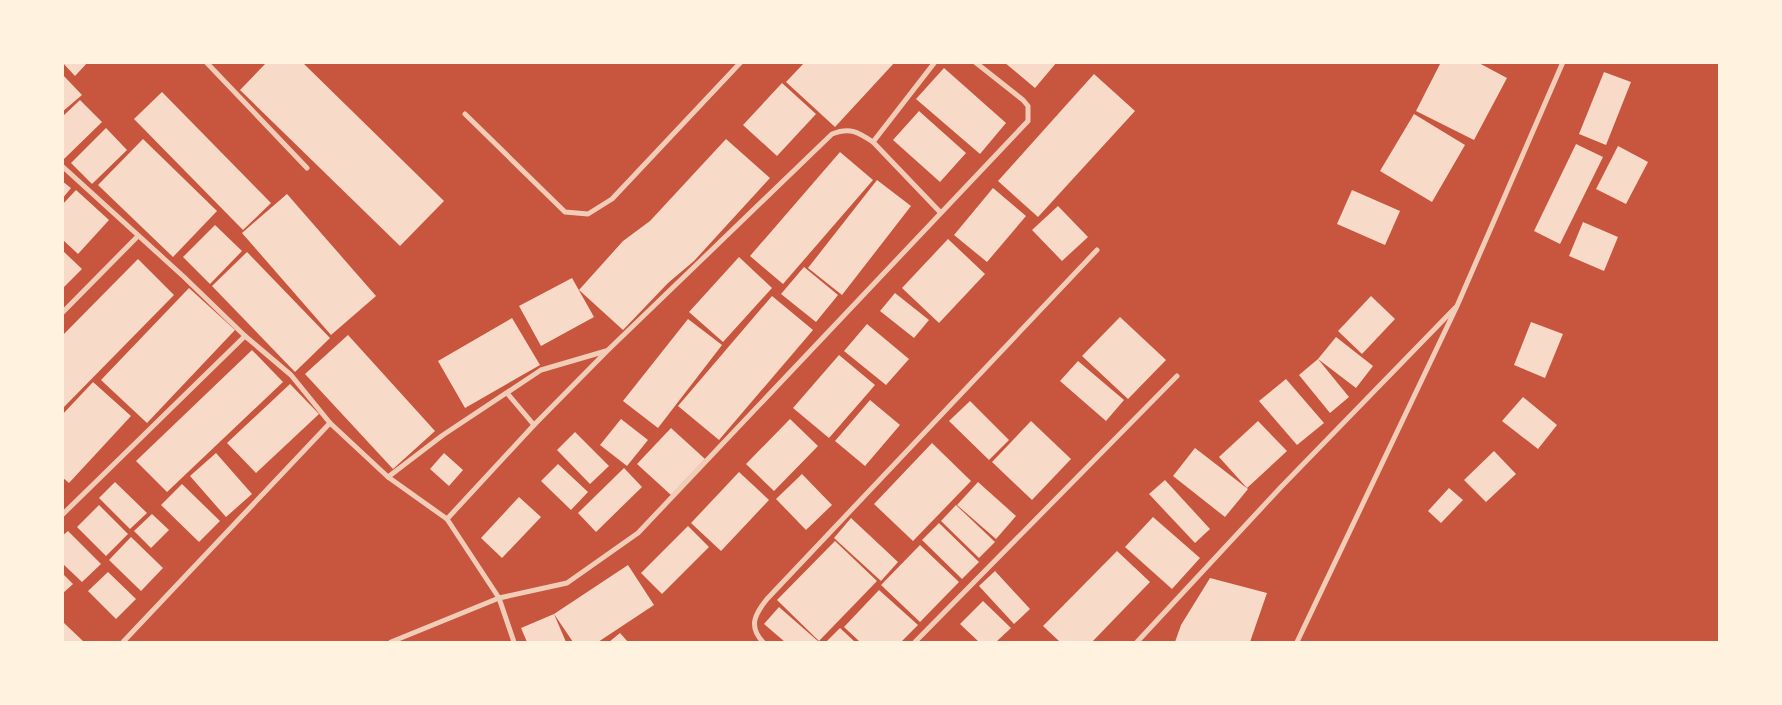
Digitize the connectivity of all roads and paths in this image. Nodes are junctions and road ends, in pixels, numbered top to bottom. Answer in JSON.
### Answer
{"nodes":[{"id":1,"x":206,"y":62,"type":"edge"},
{"id":2,"x":741,"y":62,"type":"edge"},
{"id":3,"x":935,"y":62,"type":"edge"},
{"id":4,"x":975,"y":62,"type":"edge"},
{"id":5,"x":1563,"y":62,"type":"edge"},
{"id":6,"x":464,"y":114,"type":"dead end"},
{"id":7,"x":873,"y":142,"type":"junction"},
{"id":8,"x":62,"y":166,"type":"edge"},
{"id":9,"x":306,"y":168,"type":"dead end"},
{"id":10,"x":940,"y":212,"type":"junction"},
{"id":11,"x":138,"y":236,"type":"junction"},
{"id":12,"x":1097,"y":250,"type":"dead end"},
{"id":13,"x":1458,"y":306,"type":"junction"},
{"id":14,"x":62,"y":313,"type":"edge"},
{"id":15,"x":244,"y":336,"type":"junction"},
{"id":16,"x":607,"y":351,"type":"junction"},
{"id":17,"x":1177,"y":376,"type":"dead end"},
{"id":18,"x":507,"y":392,"type":"junction"},
{"id":19,"x":330,"y":424,"type":"junction"},
{"id":20,"x":534,"y":425,"type":"junction"},
{"id":21,"x":388,"y":477,"type":"junction"},
{"id":22,"x":62,"y":515,"type":"edge"},
{"id":23,"x":447,"y":519,"type":"junction"},
{"id":24,"x":499,"y":598,"type":"junction"},
{"id":25,"x":123,"y":642,"type":"edge"},
{"id":26,"x":391,"y":642,"type":"edge"},
{"id":27,"x":514,"y":642,"type":"edge"},
{"id":28,"x":763,"y":642,"type":"edge"},
{"id":29,"x":915,"y":642,"type":"edge"},
{"id":30,"x":1137,"y":642,"type":"edge"},
{"id":31,"x":1298,"y":642,"type":"edge"}],
"edges":[{"from":1,"to":9,"type":"street"},
{"from":2,"to":6,"type":"street"},
{"from":3,"to":7,"type":"street"},
{"from":4,"to":10,"type":"street"},
{"from":5,"to":13,"type":"street"},
{"from":7,"to":10,"type":"street"},
{"from":7,"to":16,"type":"street"},
{"from":8,"to":11,"type":"street"},
{"from":10,"to":24,"type":"street"},
{"from":11,"to":14,"type":"street"},
{"from":11,"to":15,"type":"street"},
{"from":12,"to":28,"type":"street"},
{"from":13,"to":30,"type":"street"},
{"from":13,"to":31,"type":"street"},
{"from":15,"to":19,"type":"street"},
{"from":15,"to":22,"type":"street"},
{"from":16,"to":18,"type":"street"},
{"from":16,"to":20,"type":"street"},
{"from":17,"to":29,"type":"street"},
{"from":18,"to":20,"type":"street"},
{"from":18,"to":21,"type":"street"},
{"from":19,"to":21,"type":"street"},
{"from":19,"to":25,"type":"street"},
{"from":20,"to":23,"type":"street"},
{"from":21,"to":23,"type":"street"},
{"from":23,"to":24,"type":"street"},
{"from":24,"to":26,"type":"street"},
{"from":24,"to":27,"type":"street"}]}
